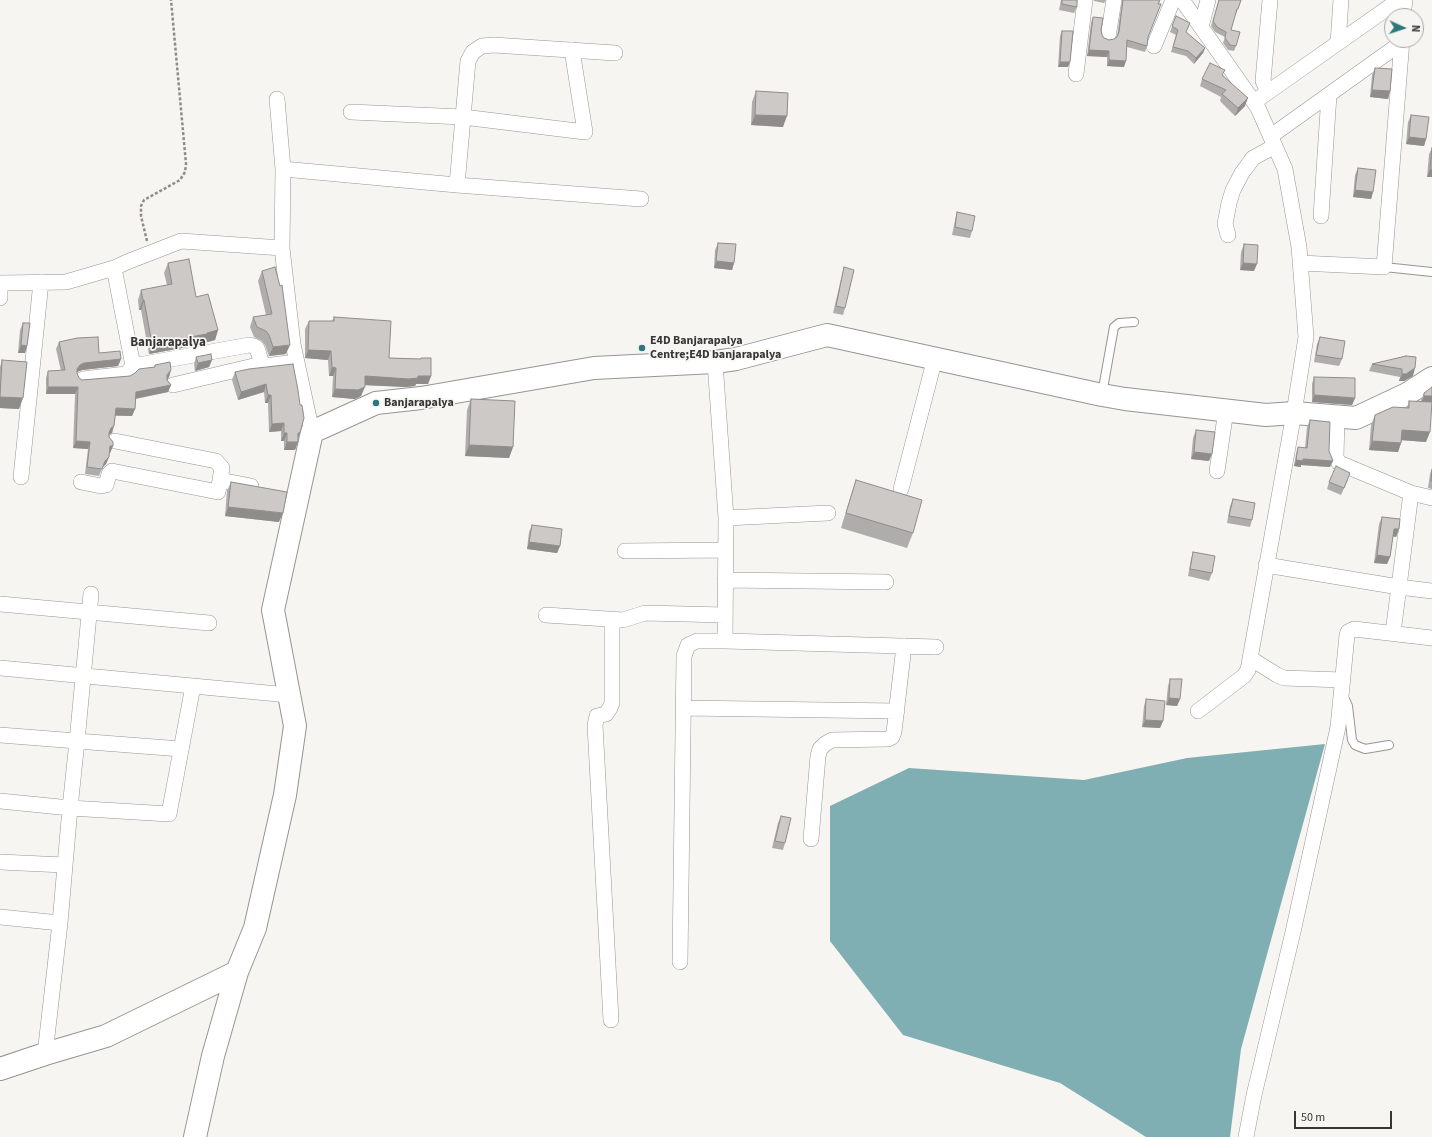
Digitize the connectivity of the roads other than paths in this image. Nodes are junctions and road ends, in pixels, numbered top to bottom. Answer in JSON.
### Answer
{"nodes":[{"id":1,"x":1085,"y":0,"type":"edge"},
{"id":2,"x":1114,"y":0,"type":"edge"},
{"id":3,"x":1173,"y":0,"type":"edge"},
{"id":4,"x":1182,"y":0,"type":"edge"},
{"id":5,"x":1208,"y":0,"type":"edge"},
{"id":6,"x":1270,"y":0,"type":"edge"},
{"id":7,"x":1341,"y":0,"type":"edge"},
{"id":8,"x":1399,"y":0,"type":"edge"},
{"id":9,"x":1201,"y":27,"type":"junction"},
{"id":10,"x":1108,"y":37,"type":"dead end"},
{"id":11,"x":1338,"y":43,"type":"junction"},
{"id":12,"x":1154,"y":46,"type":"dead end"},
{"id":13,"x":1393,"y":48,"type":"edge"},
{"id":14,"x":1401,"y":48,"type":"edge"},
{"id":15,"x":572,"y":50,"type":"junction"},
{"id":16,"x":615,"y":53,"type":"dead end"},
{"id":17,"x":1076,"y":74,"type":"dead end"},
{"id":18,"x":1268,"y":92,"type":"junction"},
{"id":19,"x":1329,"y":95,"type":"junction"},
{"id":20,"x":277,"y":99,"type":"dead end"},
{"id":21,"x":1254,"y":102,"type":"junction"},
{"id":22,"x":351,"y":112,"type":"dead end"},
{"id":23,"x":463,"y":117,"type":"junction"},
{"id":24,"x":1273,"y":141,"type":"junction"},
{"id":25,"x":283,"y":169,"type":"junction"},
{"id":26,"x":457,"y":185,"type":"junction"},
{"id":27,"x":641,"y":199,"type":"dead end"},
{"id":28,"x":1321,"y":216,"type":"dead end"},
{"id":29,"x":1228,"y":235,"type":"dead end"},
{"id":30,"x":282,"y":248,"type":"junction"},
{"id":31,"x":1300,"y":263,"type":"junction"},
{"id":32,"x":1384,"y":267,"type":"junction"},
{"id":33,"x":114,"y":268,"type":"junction"},
{"id":34,"x":1432,"y":272,"type":"edge"},
{"id":35,"x":41,"y":282,"type":"junction"},
{"id":36,"x":0,"y":283,"type":"edge"},
{"id":37,"x":0,"y":298,"type":"edge"},
{"id":38,"x":1134,"y":322,"type":"dead end"},
{"id":39,"x":935,"y":358,"type":"junction"},
{"id":40,"x":297,"y":362,"type":"junction"},
{"id":41,"x":715,"y":362,"type":"junction"},
{"id":42,"x":262,"y":364,"type":"junction"},
{"id":43,"x":134,"y":366,"type":"junction"},
{"id":44,"x":1432,"y":378,"type":"edge"},
{"id":45,"x":83,"y":379,"type":"edge"},
{"id":46,"x":173,"y":385,"type":"dead end"},
{"id":47,"x":1102,"y":395,"type":"junction"},
{"id":48,"x":1226,"y":410,"type":"junction"},
{"id":49,"x":1294,"y":413,"type":"junction"},
{"id":50,"x":1337,"y":417,"type":"junction"},
{"id":51,"x":312,"y":432,"type":"junction"},
{"id":52,"x":115,"y":441,"type":"dead end"},
{"id":53,"x":1217,"y":471,"type":"dead end"},
{"id":54,"x":20,"y":477,"type":"dead end"},
{"id":55,"x":220,"y":480,"type":"junction"},
{"id":56,"x":81,"y":482,"type":"dead end"},
{"id":57,"x":267,"y":489,"type":"edge"},
{"id":58,"x":902,"y":489,"type":"dead end"},
{"id":59,"x":1411,"y":493,"type":"junction"},
{"id":60,"x":1432,"y":498,"type":"edge"},
{"id":61,"x":828,"y":513,"type":"dead end"},
{"id":62,"x":726,"y":518,"type":"junction"},
{"id":63,"x":725,"y":550,"type":"junction"},
{"id":64,"x":625,"y":551,"type":"dead end"},
{"id":65,"x":1266,"y":565,"type":"junction"},
{"id":66,"x":725,"y":580,"type":"junction"},
{"id":67,"x":886,"y":582,"type":"dead end"},
{"id":68,"x":1399,"y":587,"type":"junction"},
{"id":69,"x":1432,"y":591,"type":"edge"},
{"id":70,"x":91,"y":594,"type":"dead end"},
{"id":71,"x":0,"y":604,"type":"edge"},
{"id":72,"x":89,"y":612,"type":"junction"},
{"id":73,"x":546,"y":615,"type":"dead end"},
{"id":74,"x":725,"y":615,"type":"junction"},
{"id":75,"x":612,"y":620,"type":"junction"},
{"id":76,"x":209,"y":623,"type":"dead end"},
{"id":77,"x":1393,"y":633,"type":"junction"},
{"id":78,"x":1432,"y":638,"type":"edge"},
{"id":79,"x":725,"y":640,"type":"junction"},
{"id":80,"x":904,"y":646,"type":"junction"},
{"id":81,"x":936,"y":647,"type":"dead end"},
{"id":82,"x":1250,"y":658,"type":"junction"},
{"id":83,"x":0,"y":668,"type":"edge"},
{"id":84,"x":83,"y":676,"type":"junction"},
{"id":85,"x":193,"y":686,"type":"junction"},
{"id":86,"x":1342,"y":687,"type":"junction"},
{"id":87,"x":289,"y":695,"type":"junction"},
{"id":88,"x":683,"y":708,"type":"junction"},
{"id":89,"x":897,"y":710,"type":"junction"},
{"id":90,"x":1198,"y":711,"type":"dead end"},
{"id":91,"x":0,"y":735,"type":"edge"},
{"id":92,"x":77,"y":741,"type":"junction"},
{"id":93,"x":1389,"y":745,"type":"dead end"},
{"id":94,"x":181,"y":749,"type":"junction"},
{"id":95,"x":0,"y":801,"type":"edge"},
{"id":96,"x":70,"y":808,"type":"junction"},
{"id":97,"x":811,"y":839,"type":"dead end"},
{"id":98,"x":0,"y":862,"type":"edge"},
{"id":99,"x":64,"y":865,"type":"junction"},
{"id":100,"x":0,"y":917,"type":"edge"},
{"id":101,"x":60,"y":923,"type":"junction"},
{"id":102,"x":680,"y":962,"type":"dead end"},
{"id":103,"x":237,"y":972,"type":"junction"},
{"id":104,"x":610,"y":1020,"type":"dead end"},
{"id":105,"x":45,"y":1054,"type":"junction"},
{"id":106,"x":0,"y":1069,"type":"edge"},
{"id":107,"x":195,"y":1137,"type":"edge"},
{"id":108,"x":1246,"y":1137,"type":"edge"}],
"edges":[{"from":1,"to":17,"type":"street"},
{"from":2,"to":10,"type":"street"},
{"from":3,"to":12,"type":"street"},
{"from":4,"to":9,"type":"street"},
{"from":5,"to":9,"type":"street"},
{"from":6,"to":18,"type":"street"},
{"from":7,"to":11,"type":"street"},
{"from":8,"to":11,"type":"street"},
{"from":9,"to":21,"type":"street"},
{"from":11,"to":18,"type":"street"},
{"from":13,"to":19,"type":"street"},
{"from":14,"to":32,"type":"street"},
{"from":15,"to":16,"type":"street"},
{"from":15,"to":23,"type":"street"},
{"from":15,"to":23,"type":"street"},
{"from":18,"to":21,"type":"street"},
{"from":19,"to":24,"type":"street"},
{"from":19,"to":28,"type":"street"},
{"from":20,"to":25,"type":"street"},
{"from":21,"to":24,"type":"street"},
{"from":22,"to":23,"type":"street"},
{"from":23,"to":26,"type":"street"},
{"from":24,"to":29,"type":"street"},
{"from":24,"to":31,"type":"street"},
{"from":25,"to":26,"type":"street"},
{"from":25,"to":30,"type":"street"},
{"from":26,"to":27,"type":"street"},
{"from":30,"to":33,"type":"street"},
{"from":30,"to":40,"type":"street"},
{"from":31,"to":32,"type":"street"},
{"from":31,"to":49,"type":"street"},
{"from":32,"to":34,"type":"lane"},
{"from":33,"to":35,"type":"street"},
{"from":33,"to":43,"type":"street"},
{"from":35,"to":36,"type":"street"},
{"from":35,"to":54,"type":"street"},
{"from":36,"to":37,"type":"street"},
{"from":38,"to":47,"type":"lane"},
{"from":39,"to":41,"type":"street"},
{"from":39,"to":47,"type":"street"},
{"from":39,"to":58,"type":"street"},
{"from":40,"to":42,"type":"street"},
{"from":40,"to":51,"type":"street"},
{"from":41,"to":51,"type":"street"},
{"from":41,"to":62,"type":"street"},
{"from":42,"to":43,"type":"street"},
{"from":42,"to":46,"type":"street"},
{"from":43,"to":45,"type":"street"},
{"from":44,"to":50,"type":"street"},
{"from":47,"to":48,"type":"street"},
{"from":48,"to":49,"type":"street"},
{"from":48,"to":53,"type":"street"},
{"from":49,"to":50,"type":"street"},
{"from":49,"to":65,"type":"street"},
{"from":50,"to":59,"type":"street"},
{"from":51,"to":87,"type":"street"},
{"from":52,"to":55,"type":"street"},
{"from":55,"to":56,"type":"street"},
{"from":55,"to":57,"type":"street"},
{"from":59,"to":60,"type":"street"},
{"from":59,"to":68,"type":"street"},
{"from":61,"to":62,"type":"street"},
{"from":62,"to":63,"type":"street"},
{"from":63,"to":64,"type":"street"},
{"from":63,"to":66,"type":"street"},
{"from":65,"to":68,"type":"street"},
{"from":65,"to":82,"type":"street"},
{"from":66,"to":67,"type":"street"},
{"from":66,"to":74,"type":"street"},
{"from":68,"to":69,"type":"street"},
{"from":68,"to":77,"type":"street"},
{"from":70,"to":72,"type":"street"},
{"from":71,"to":72,"type":"street"},
{"from":72,"to":76,"type":"street"},
{"from":72,"to":84,"type":"street"},
{"from":73,"to":75,"type":"street"},
{"from":74,"to":75,"type":"street"},
{"from":74,"to":79,"type":"street"},
{"from":75,"to":104,"type":"street"},
{"from":77,"to":78,"type":"street"},
{"from":77,"to":86,"type":"street"},
{"from":79,"to":80,"type":"street"},
{"from":79,"to":88,"type":"street"},
{"from":80,"to":81,"type":"street"},
{"from":80,"to":89,"type":"street"},
{"from":82,"to":86,"type":"street"},
{"from":82,"to":90,"type":"street"},
{"from":83,"to":84,"type":"street"},
{"from":84,"to":85,"type":"street"},
{"from":84,"to":92,"type":"street"},
{"from":85,"to":87,"type":"street"},
{"from":85,"to":94,"type":"street"},
{"from":86,"to":93,"type":"lane"},
{"from":86,"to":108,"type":"street"},
{"from":87,"to":103,"type":"street"},
{"from":88,"to":89,"type":"street"},
{"from":88,"to":102,"type":"street"},
{"from":89,"to":97,"type":"street"},
{"from":91,"to":92,"type":"street"},
{"from":92,"to":94,"type":"street"},
{"from":92,"to":96,"type":"street"},
{"from":94,"to":96,"type":"street"},
{"from":95,"to":96,"type":"street"},
{"from":96,"to":99,"type":"street"},
{"from":98,"to":99,"type":"street"},
{"from":99,"to":101,"type":"street"},
{"from":100,"to":101,"type":"street"},
{"from":101,"to":105,"type":"street"},
{"from":103,"to":105,"type":"street"},
{"from":103,"to":107,"type":"street"},
{"from":105,"to":106,"type":"street"}]}
